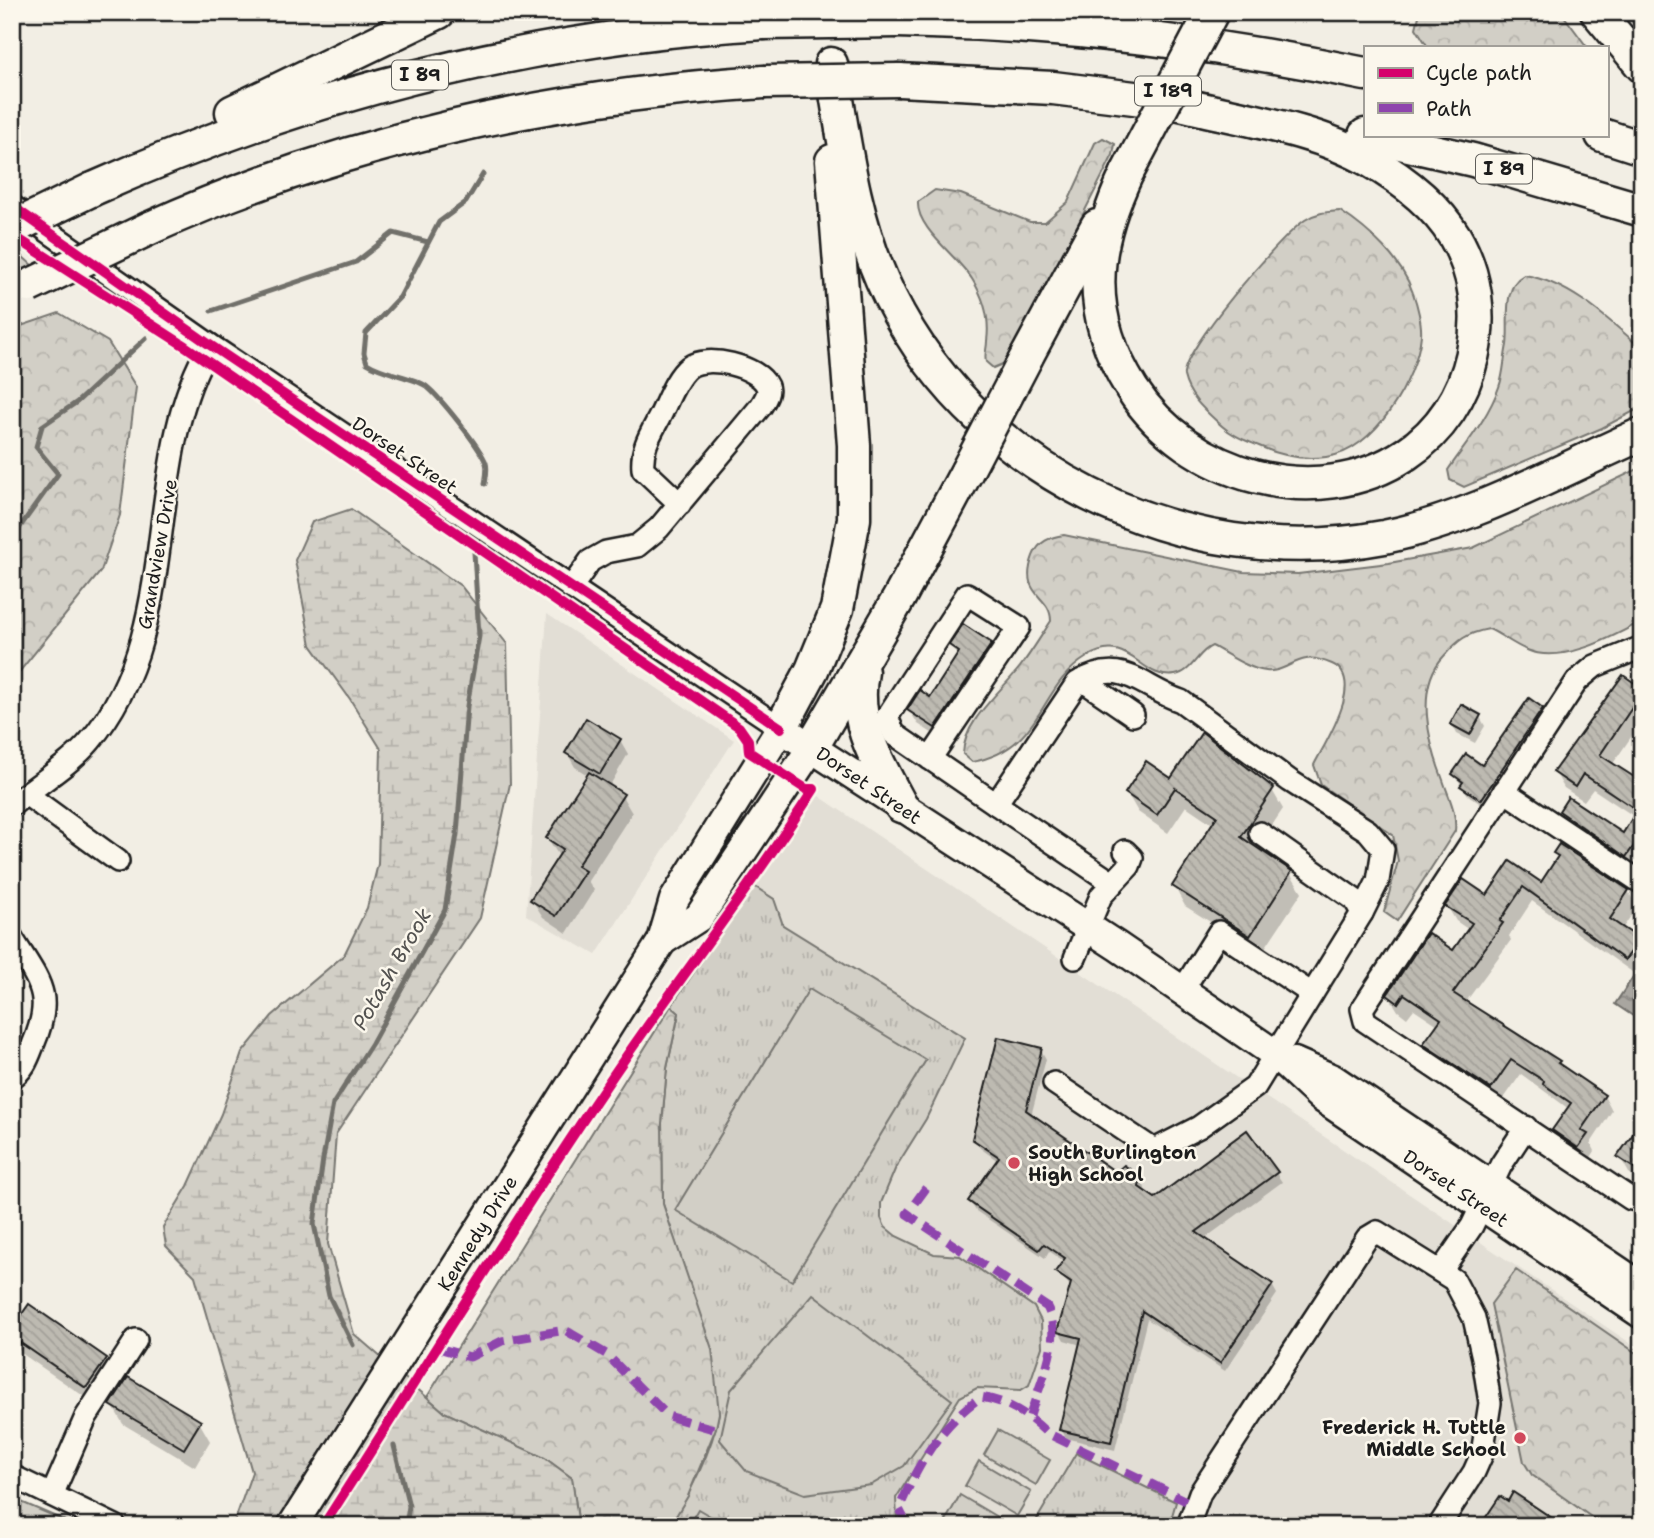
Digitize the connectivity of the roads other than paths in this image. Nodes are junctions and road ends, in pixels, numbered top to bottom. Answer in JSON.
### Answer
{"nodes":[{"id":1,"x":439,"y":12,"type":"edge"},
{"id":2,"x":828,"y":12,"type":"edge"},
{"id":3,"x":1212,"y":12,"type":"edge"},
{"id":4,"x":1597,"y":12,"type":"edge"},
{"id":5,"x":831,"y":64,"type":"junction"},
{"id":6,"x":1642,"y":66,"type":"edge"},
{"id":7,"x":1364,"y":74,"type":"edge"},
{"id":8,"x":1172,"y":102,"type":"junction"},
{"id":9,"x":1364,"y":135,"type":"edge"},
{"id":10,"x":1369,"y":136,"type":"edge"},
{"id":11,"x":1605,"y":136,"type":"edge"},
{"id":12,"x":1642,"y":148,"type":"edge"},
{"id":13,"x":1127,"y":173,"type":"junction"},
{"id":14,"x":93,"y":188,"type":"junction"},
{"id":15,"x":12,"y":206,"type":"edge"},
{"id":16,"x":1642,"y":210,"type":"edge"},
{"id":17,"x":12,"y":228,"type":"edge"},
{"id":18,"x":21,"y":291,"type":"edge"},
{"id":19,"x":210,"y":345,"type":"junction"},
{"id":20,"x":1642,"y":434,"type":"edge"},
{"id":21,"x":680,"y":504,"type":"junction"},
{"id":22,"x":572,"y":587,"type":"junction"},
{"id":23,"x":1642,"y":647,"type":"edge"},
{"id":24,"x":869,"y":651,"type":"junction"},
{"id":25,"x":1082,"y":680,"type":"junction"},
{"id":26,"x":1133,"y":715,"type":"dead end"},
{"id":27,"x":781,"y":728,"type":"junction"},
{"id":28,"x":812,"y":747,"type":"junction"},
{"id":29,"x":930,"y":759,"type":"junction"},
{"id":30,"x":1504,"y":791,"type":"junction"},
{"id":31,"x":19,"y":799,"type":"edge"},
{"id":32,"x":996,"y":804,"type":"junction"},
{"id":33,"x":901,"y":806,"type":"junction"},
{"id":34,"x":1260,"y":833,"type":"dead end"},
{"id":35,"x":1125,"y":851,"type":"dead end"},
{"id":36,"x":118,"y":861,"type":"dead end"},
{"id":37,"x":1111,"y":882,"type":"junction"},
{"id":38,"x":1642,"y":883,"type":"edge"},
{"id":39,"x":1362,"y":913,"type":"junction"},
{"id":40,"x":1086,"y":926,"type":"junction"},
{"id":41,"x":12,"y":938,"type":"edge"},
{"id":42,"x":662,"y":941,"type":"junction"},
{"id":43,"x":1075,"y":958,"type":"dead end"},
{"id":44,"x":1182,"y":991,"type":"junction"},
{"id":45,"x":1312,"y":994,"type":"junction"},
{"id":46,"x":1275,"y":1055,"type":"junction"},
{"id":47,"x":12,"y":1077,"type":"edge"},
{"id":48,"x":1054,"y":1083,"type":"dead end"},
{"id":49,"x":1526,"y":1128,"type":"junction"},
{"id":50,"x":1487,"y":1196,"type":"junction"},
{"id":51,"x":1642,"y":1201,"type":"edge"},
{"id":52,"x":1441,"y":1271,"type":"junction"},
{"id":53,"x":1642,"y":1287,"type":"edge"},
{"id":54,"x":1642,"y":1314,"type":"edge"},
{"id":55,"x":136,"y":1340,"type":"dead end"},
{"id":56,"x":12,"y":1476,"type":"edge"},
{"id":57,"x":52,"y":1495,"type":"junction"},
{"id":58,"x":115,"y":1526,"type":"edge"},
{"id":59,"x":292,"y":1526,"type":"edge"},
{"id":60,"x":1188,"y":1526,"type":"edge"},
{"id":61,"x":1439,"y":1526,"type":"edge"}],
"edges":[{"from":1,"to":14,"type":"highway"},
{"from":2,"to":5,"type":"highway"},
{"from":3,"to":13,"type":"highway","number":"I 189","bridge":true},
{"from":4,"to":6,"type":"highway"},
{"from":5,"to":20,"type":"highway"},
{"from":5,"to":27,"type":"highway"},
{"from":7,"to":14,"type":"highway","number":"I 89","bridge":true},
{"from":8,"to":9,"type":"highway","number":"I 89"},
{"from":8,"to":13,"type":"highway"},
{"from":8,"to":18,"type":"highway","number":"I 89","bridge":true},
{"from":10,"to":16,"type":"highway","number":"I 89"},
{"from":11,"to":12,"type":"highway"},
{"from":13,"to":24,"type":"highway","bridge":true},
{"from":14,"to":17,"type":"highway","number":"I 89","bridge":true},
{"from":15,"to":19,"type":"street","name":"Dorset Street"},
{"from":19,"to":22,"type":"street","name":"Dorset Street"},
{"from":19,"to":31,"type":"street","name":"Grandview Drive"},
{"from":21,"to":21,"type":"street"},
{"from":21,"to":22,"type":"street"},
{"from":22,"to":27,"type":"street","name":"Dorset Street"},
{"from":23,"to":30,"type":"street"},
{"from":24,"to":28,"type":"highway"},
{"from":24,"to":33,"type":"highway"},
{"from":25,"to":26,"type":"street"},
{"from":25,"to":32,"type":"street"},
{"from":25,"to":39,"type":"street"},
{"from":27,"to":28,"type":"main road","name":"Dorset Street"},
{"from":27,"to":42,"type":"main road","name":"Kennedy Drive"},
{"from":28,"to":33,"type":"main road","name":"Dorset Street"},
{"from":28,"to":42,"type":"main road","name":"Kennedy Drive"},
{"from":29,"to":29,"type":"street"},
{"from":29,"to":32,"type":"street"},
{"from":30,"to":38,"type":"street"},
{"from":30,"to":49,"type":"street"},
{"from":31,"to":36,"type":"street"},
{"from":32,"to":37,"type":"street"},
{"from":33,"to":40,"type":"main road","name":"Dorset Street"},
{"from":34,"to":39,"type":"street"},
{"from":35,"to":37,"type":"street"},
{"from":37,"to":40,"type":"street"},
{"from":39,"to":45,"type":"street"},
{"from":40,"to":43,"type":"street"},
{"from":40,"to":44,"type":"main road","name":"Dorset Street"},
{"from":41,"to":47,"type":"street"},
{"from":42,"to":59,"type":"main road","name":"Kennedy Drive"},
{"from":44,"to":45,"type":"street"},
{"from":44,"to":46,"type":"main road","name":"Dorset Street"},
{"from":45,"to":46,"type":"street"},
{"from":46,"to":48,"type":"street"},
{"from":46,"to":50,"type":"main road","name":"Dorset Street"},
{"from":49,"to":50,"type":"street"},
{"from":49,"to":51,"type":"street"},
{"from":50,"to":52,"type":"street"},
{"from":50,"to":53,"type":"main road","name":"Dorset Street"},
{"from":50,"to":54,"type":"main road","name":"Dorset Street"},
{"from":52,"to":60,"type":"street"},
{"from":52,"to":61,"type":"street"},
{"from":55,"to":57,"type":"street"},
{"from":56,"to":57,"type":"street"},
{"from":57,"to":58,"type":"street"}]}
